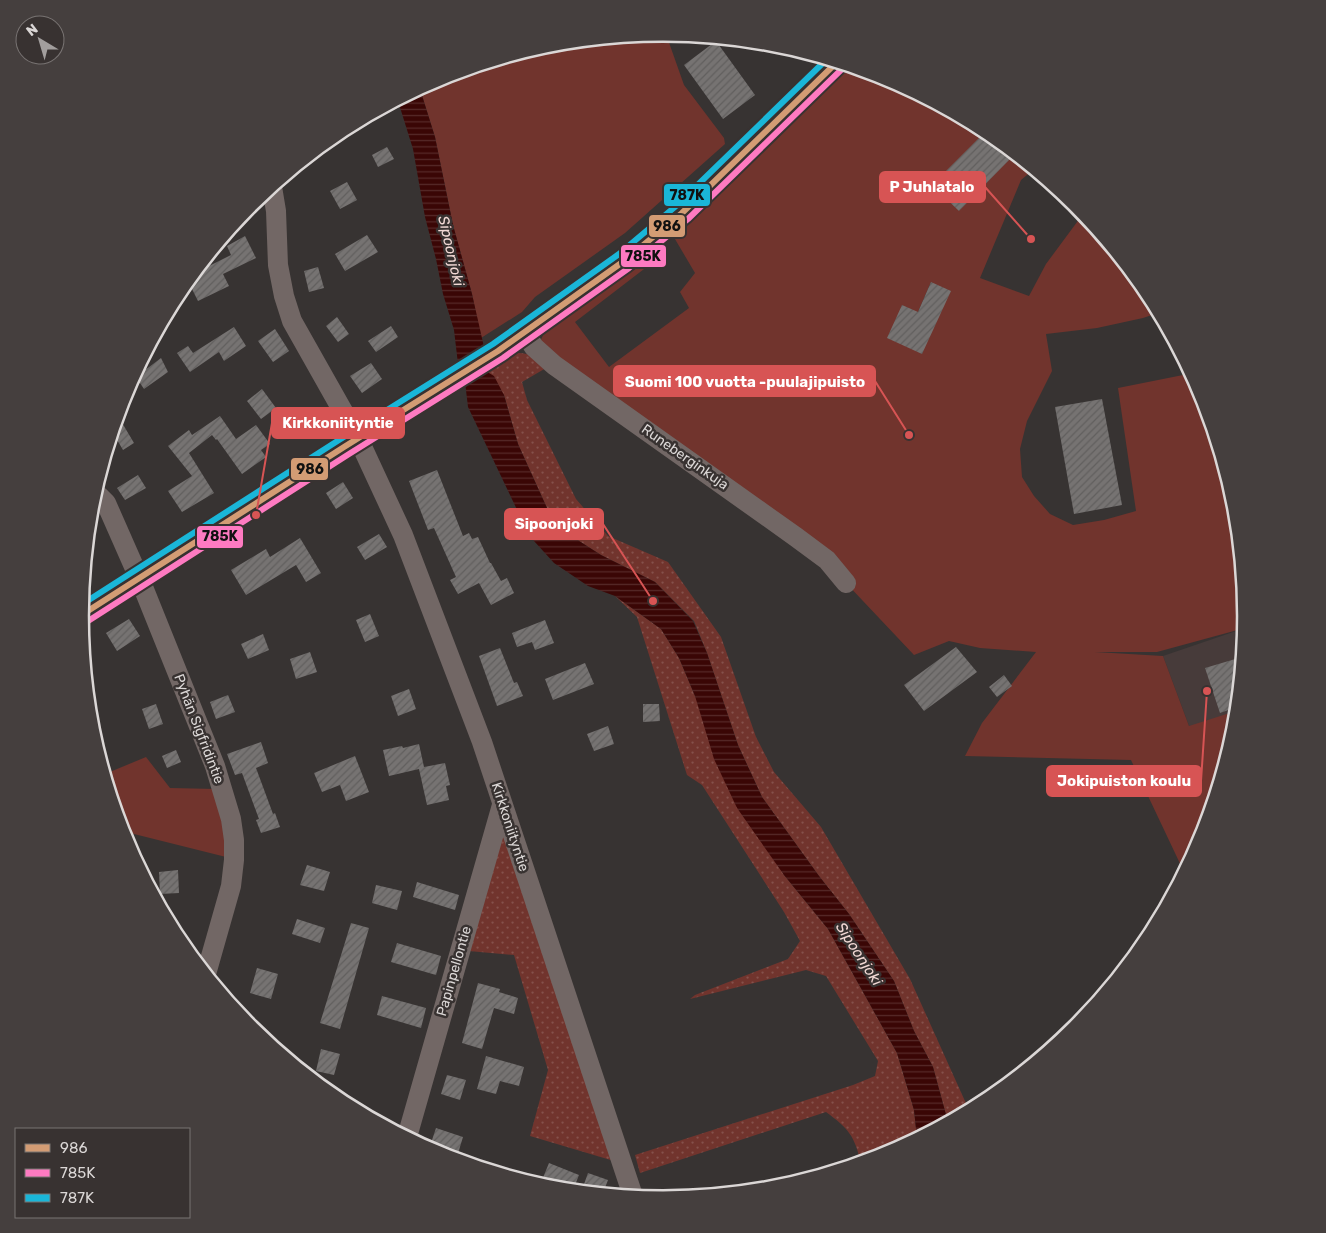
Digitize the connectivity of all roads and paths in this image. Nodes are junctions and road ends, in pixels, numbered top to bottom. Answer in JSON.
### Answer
{"nodes":[{"id":1,"x":831,"y":68,"type":"edge"},
{"id":2,"x":273,"y":196,"type":"edge"},
{"id":3,"x":524,"y":333,"type":"junction"},
{"id":4,"x":358,"y":438,"type":"junction"},
{"id":5,"x":101,"y":500,"type":"edge"},
{"id":6,"x":139,"y":578,"type":"junction"},
{"id":7,"x":846,"y":583,"type":"dead end"},
{"id":8,"x":89,"y":610,"type":"edge"},
{"id":9,"x":502,"y":805,"type":"junction"},
{"id":10,"x":208,"y":966,"type":"edge"},
{"id":11,"x":409,"y":1131,"type":"edge"},
{"id":12,"x":631,"y":1189,"type":"edge"}],
"edges":[{"from":1,"to":3,"type":"street"},
{"from":2,"to":4,"type":"street","name":"Kirkkoniityntie"},
{"from":3,"to":4,"type":"street"},
{"from":3,"to":7,"type":"street","name":"Runeberginkuja"},
{"from":4,"to":6,"type":"street"},
{"from":4,"to":9,"type":"street","name":"Kirkkoniityntie"},
{"from":5,"to":6,"type":"street","name":"Pyhän Sigfridintie"},
{"from":6,"to":8,"type":"street"},
{"from":6,"to":10,"type":"street","name":"Pyhän Sigfridintie"},
{"from":9,"to":11,"type":"street","name":"Papinpellontie"},
{"from":9,"to":12,"type":"street","name":"Kirkkoniityntie"}]}
